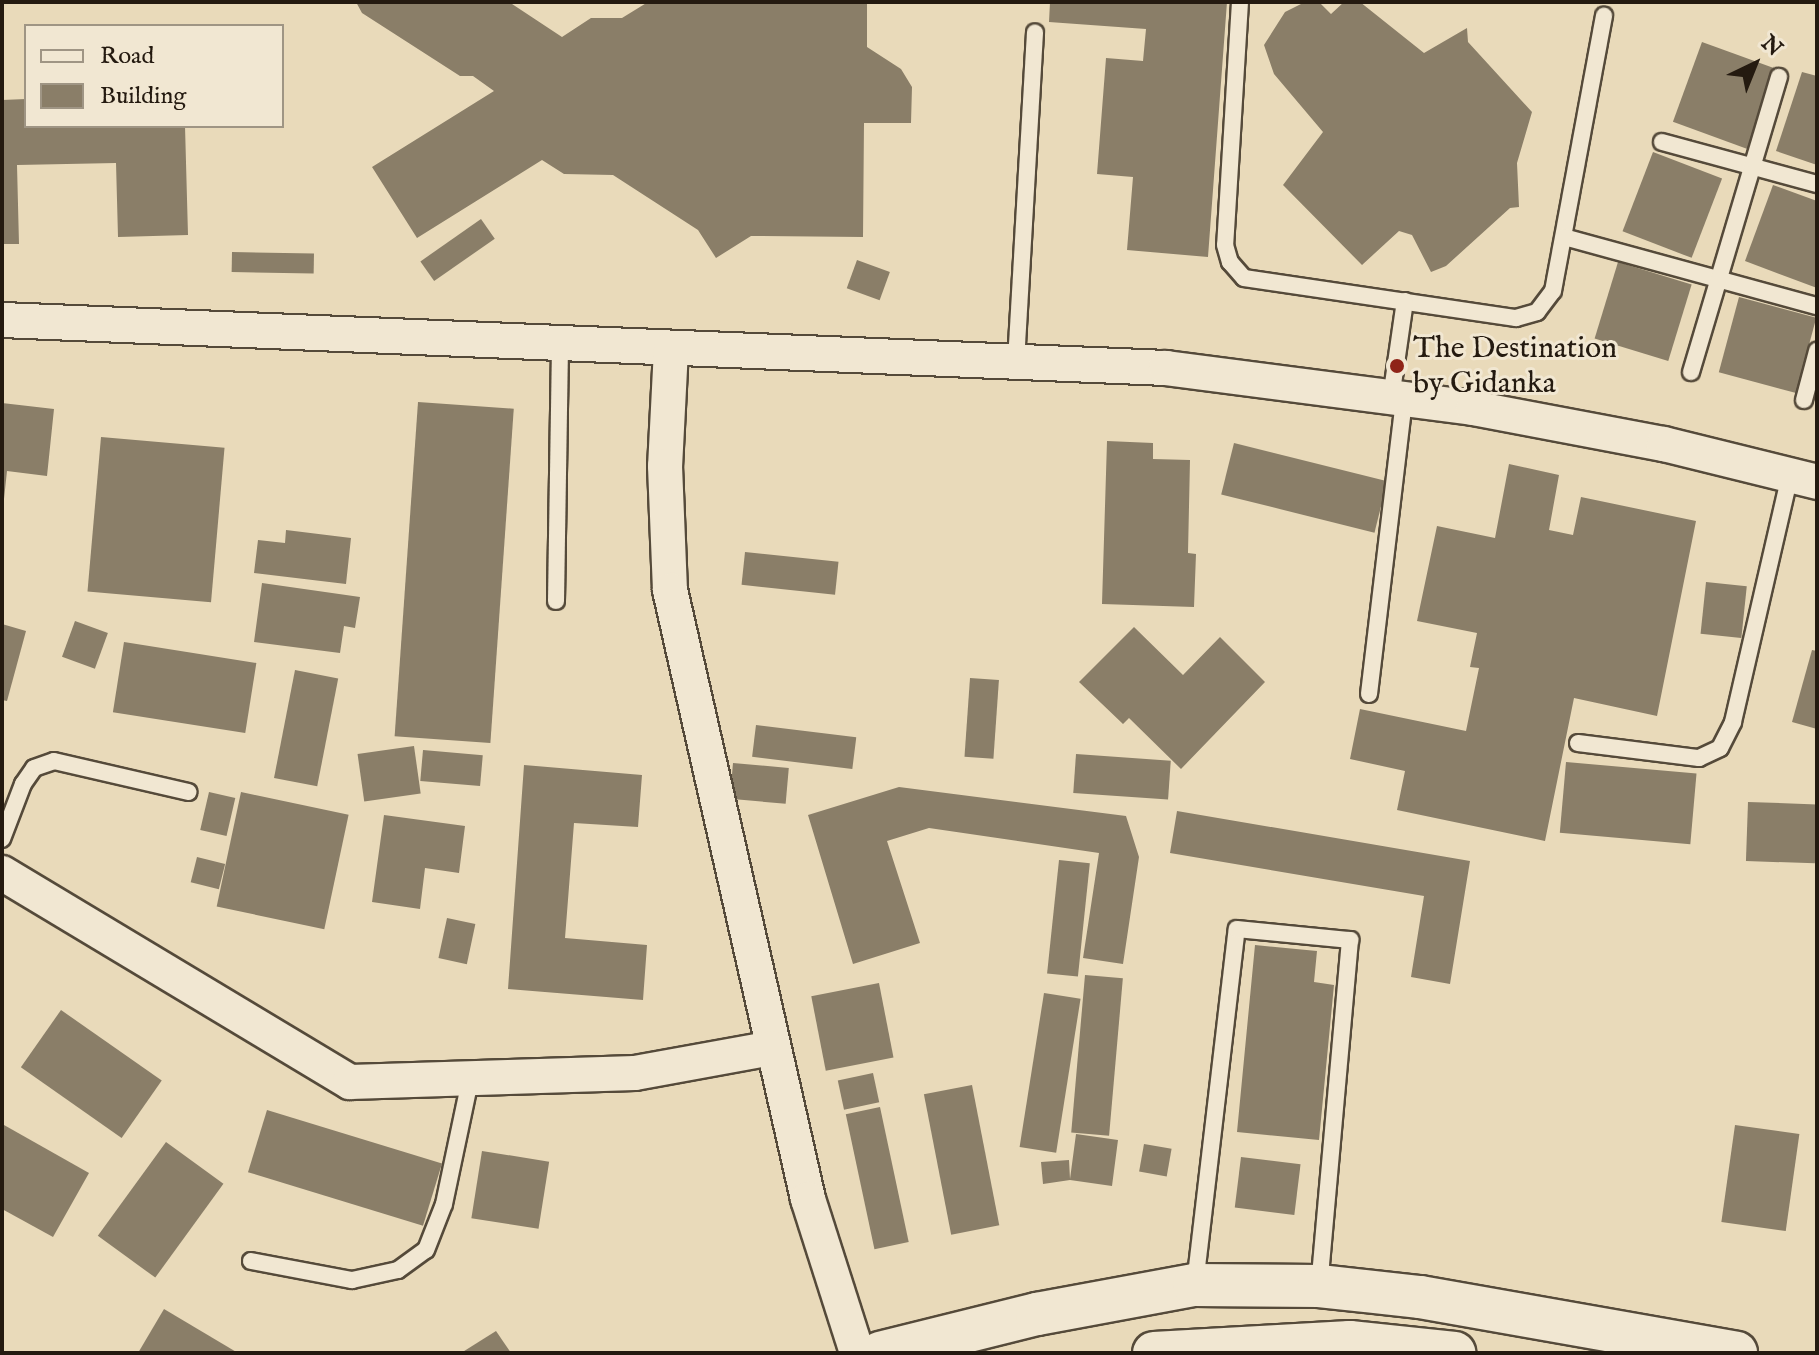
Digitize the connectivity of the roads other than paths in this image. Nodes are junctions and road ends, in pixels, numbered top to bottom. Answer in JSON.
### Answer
{"nodes":[{"id":1,"x":1240,"y":2,"type":"edge"},
{"id":2,"x":1604,"y":16,"type":"dead end"},
{"id":3,"x":1035,"y":33,"type":"dead end"},
{"id":4,"x":1779,"y":77,"type":"dead end"},
{"id":5,"x":1662,"y":142,"type":"dead end"},
{"id":6,"x":1753,"y":165,"type":"junction"},
{"id":7,"x":1817,"y":184,"type":"edge"},
{"id":8,"x":1564,"y":237,"type":"junction"},
{"id":9,"x":1718,"y":278,"type":"junction"},
{"id":10,"x":1405,"y":301,"type":"junction"},
{"id":11,"x":1817,"y":306,"type":"edge"},
{"id":12,"x":2,"y":320,"type":"edge"},
{"id":13,"x":560,"y":343,"type":"junction"},
{"id":14,"x":671,"y":349,"type":"junction"},
{"id":15,"x":1817,"y":351,"type":"edge"},
{"id":16,"x":1016,"y":362,"type":"junction"},
{"id":17,"x":1691,"y":372,"type":"dead end"},
{"id":18,"x":1397,"y":399,"type":"junction"},
{"id":19,"x":1804,"y":400,"type":"dead end"},
{"id":20,"x":1804,"y":479,"type":"edge"},
{"id":21,"x":556,"y":601,"type":"dead end"},
{"id":22,"x":1369,"y":694,"type":"dead end"},
{"id":23,"x":1578,"y":743,"type":"dead end"},
{"id":24,"x":188,"y":792,"type":"dead end"},
{"id":25,"x":2,"y":839,"type":"edge"},
{"id":26,"x":2,"y":873,"type":"edge"},
{"id":27,"x":772,"y":1048,"type":"junction"},
{"id":28,"x":470,"y":1081,"type":"junction"},
{"id":29,"x":251,"y":1261,"type":"dead end"},
{"id":30,"x":1194,"y":1285,"type":"junction"},
{"id":31,"x":1319,"y":1286,"type":"junction"},
{"id":32,"x":857,"y":1353,"type":"edge"},
{"id":33,"x":880,"y":1353,"type":"edge"},
{"id":34,"x":1154,"y":1353,"type":"edge"},
{"id":35,"x":1454,"y":1353,"type":"edge"},
{"id":36,"x":1736,"y":1353,"type":"edge"}],
"edges":[{"from":1,"to":10,"type":"lane"},
{"from":2,"to":8,"type":"lane"},
{"from":3,"to":16,"type":"lane"},
{"from":4,"to":6,"type":"lane"},
{"from":5,"to":6,"type":"lane"},
{"from":6,"to":7,"type":"lane"},
{"from":6,"to":9,"type":"lane"},
{"from":8,"to":9,"type":"lane"},
{"from":8,"to":10,"type":"lane"},
{"from":9,"to":11,"type":"lane"},
{"from":9,"to":17,"type":"lane"},
{"from":10,"to":18,"type":"lane"},
{"from":12,"to":13,"type":"street"},
{"from":13,"to":14,"type":"street"},
{"from":13,"to":21,"type":"lane"},
{"from":14,"to":16,"type":"street"},
{"from":14,"to":27,"type":"street"},
{"from":15,"to":19,"type":"lane"},
{"from":16,"to":18,"type":"street"},
{"from":18,"to":20,"type":"street"},
{"from":18,"to":22,"type":"lane"},
{"from":20,"to":23,"type":"lane"},
{"from":24,"to":25,"type":"lane"},
{"from":26,"to":28,"type":"street"},
{"from":27,"to":28,"type":"street"},
{"from":27,"to":32,"type":"street"},
{"from":28,"to":29,"type":"lane"},
{"from":30,"to":31,"type":"street"},
{"from":30,"to":31,"type":"lane"},
{"from":30,"to":33,"type":"street"},
{"from":31,"to":36,"type":"street"},
{"from":34,"to":35,"type":"street"}]}
